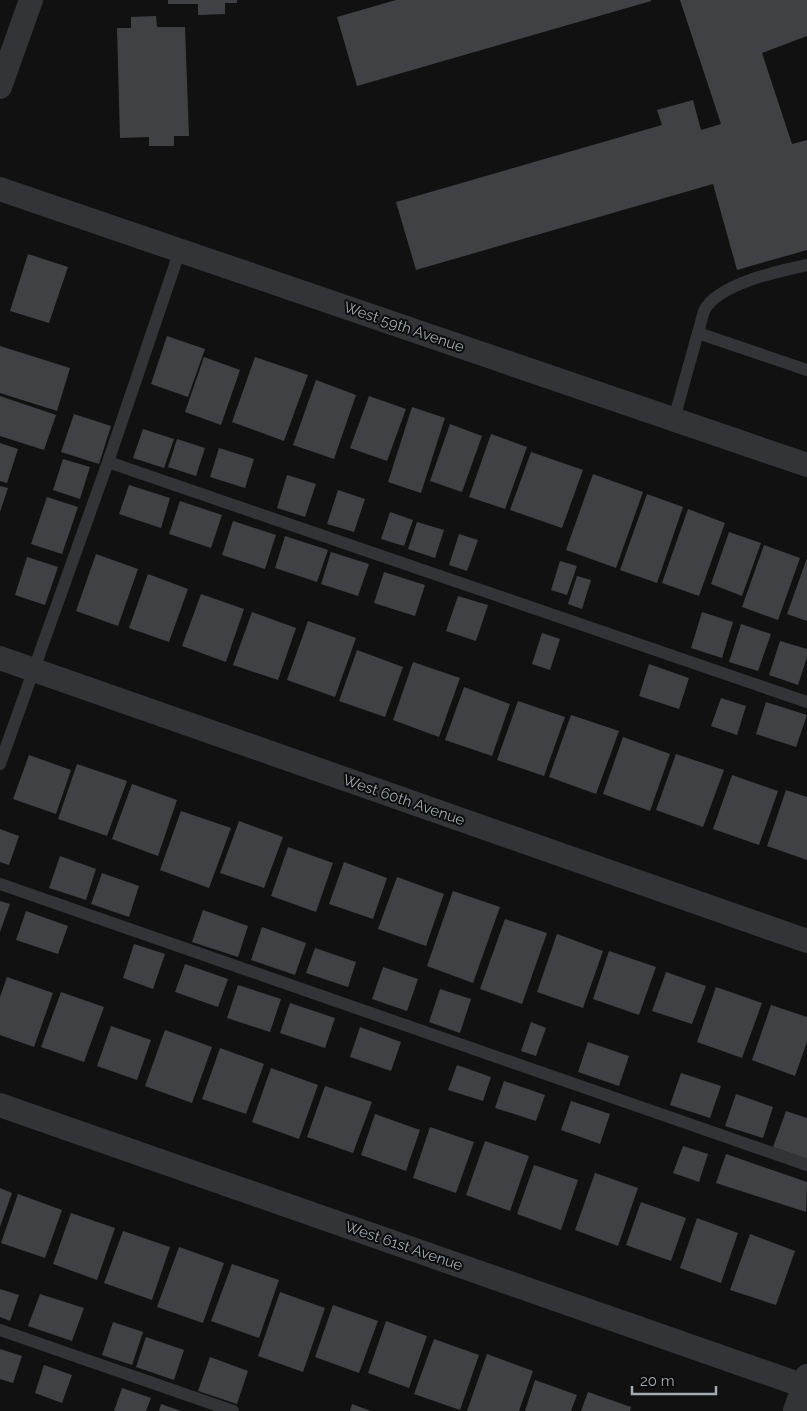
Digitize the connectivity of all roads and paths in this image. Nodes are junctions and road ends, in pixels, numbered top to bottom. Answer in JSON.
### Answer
{"nodes":[{"id":1,"x":31,"y":0,"type":"edge"},
{"id":2,"x":0,"y":87,"type":"edge"},
{"id":3,"x":0,"y":189,"type":"edge"},
{"id":4,"x":180,"y":250,"type":"junction"},
{"id":5,"x":807,"y":265,"type":"edge"},
{"id":6,"x":698,"y":333,"type":"junction"},
{"id":7,"x":807,"y":370,"type":"edge"},
{"id":8,"x":674,"y":419,"type":"junction"},
{"id":9,"x":108,"y":462,"type":"junction"},
{"id":10,"x":807,"y":465,"type":"edge"},
{"id":11,"x":0,"y":658,"type":"edge"},
{"id":12,"x":33,"y":670,"type":"junction"},
{"id":13,"x":807,"y":702,"type":"edge"},
{"id":14,"x":0,"y":764,"type":"edge"},
{"id":15,"x":0,"y":884,"type":"edge"},
{"id":16,"x":807,"y":941,"type":"edge"},
{"id":17,"x":0,"y":1105,"type":"edge"},
{"id":18,"x":807,"y":1165,"type":"edge"},
{"id":19,"x":0,"y":1330,"type":"edge"},
{"id":20,"x":806,"y":1383,"type":"edge"},
{"id":21,"x":233,"y":1411,"type":"edge"},
{"id":22,"x":794,"y":1411,"type":"edge"}],
"edges":[{"from":1,"to":2,"type":"street"},
{"from":3,"to":4,"type":"street","name":"West 59th Avenue"},
{"from":4,"to":8,"type":"street","name":"West 59th Avenue"},
{"from":4,"to":9,"type":"lane"},
{"from":5,"to":6,"type":"lane"},
{"from":6,"to":7,"type":"lane"},
{"from":6,"to":8,"type":"lane"},
{"from":8,"to":10,"type":"street","name":"West 59th Avenue"},
{"from":9,"to":12,"type":"lane"},
{"from":9,"to":13,"type":"lane"},
{"from":11,"to":12,"type":"street","name":"West 60th Avenue"},
{"from":12,"to":14,"type":"lane"},
{"from":12,"to":16,"type":"street","name":"West 60th Avenue"},
{"from":15,"to":18,"type":"lane"},
{"from":17,"to":20,"type":"street","name":"West 61st Avenue"},
{"from":19,"to":21,"type":"lane"},
{"from":20,"to":22,"type":"street"}]}
